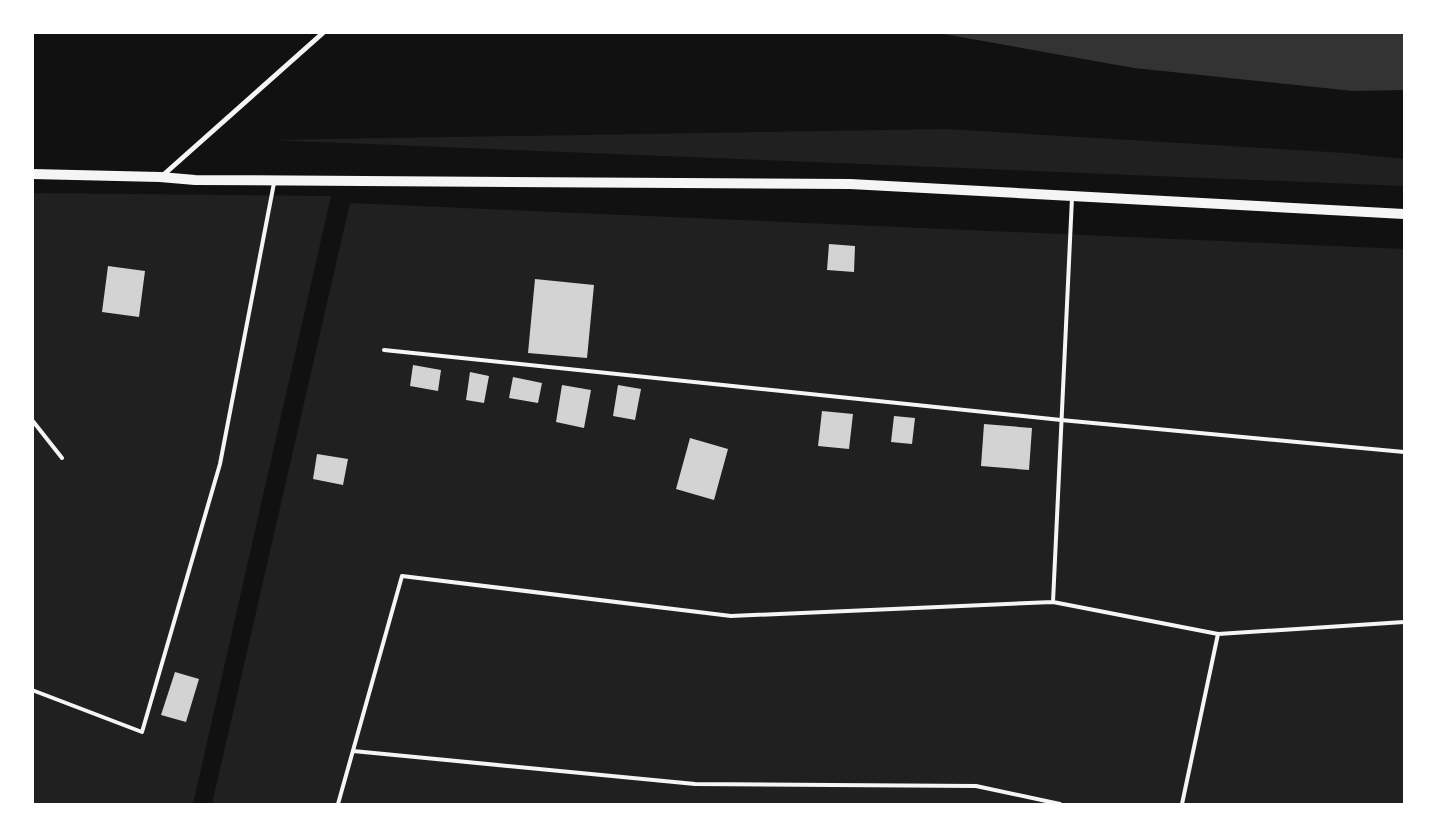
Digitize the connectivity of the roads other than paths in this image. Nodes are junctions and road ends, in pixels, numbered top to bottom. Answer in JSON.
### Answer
{"nodes":[{"id":1,"x":324,"y":32,"type":"edge"},
{"id":2,"x":32,"y":174,"type":"edge"},
{"id":3,"x":160,"y":177,"type":"junction"},
{"id":4,"x":275,"y":180,"type":"junction"},
{"id":5,"x":1072,"y":196,"type":"junction"},
{"id":6,"x":1404,"y":214,"type":"edge"},
{"id":7,"x":384,"y":350,"type":"dead end"},
{"id":8,"x":32,"y":420,"type":"edge"},
{"id":9,"x":1061,"y":420,"type":"junction"},
{"id":10,"x":1404,"y":452,"type":"edge"},
{"id":11,"x":62,"y":458,"type":"dead end"},
{"id":12,"x":1053,"y":602,"type":"junction"},
{"id":13,"x":1404,"y":622,"type":"edge"},
{"id":14,"x":1218,"y":634,"type":"junction"},
{"id":15,"x":32,"y":690,"type":"edge"},
{"id":16,"x":353,"y":751,"type":"junction"},
{"id":17,"x":338,"y":804,"type":"edge"},
{"id":18,"x":1060,"y":804,"type":"edge"},
{"id":19,"x":1182,"y":804,"type":"edge"}],
"edges":[{"from":1,"to":3,"type":"street"},
{"from":2,"to":3,"type":"main road"},
{"from":3,"to":4,"type":"main road"},
{"from":4,"to":5,"type":"main road"},
{"from":4,"to":15,"type":"lane"},
{"from":5,"to":6,"type":"main road"},
{"from":5,"to":9,"type":"lane"},
{"from":7,"to":9,"type":"lane"},
{"from":8,"to":11,"type":"lane"},
{"from":9,"to":10,"type":"lane"},
{"from":9,"to":12,"type":"lane"},
{"from":12,"to":14,"type":"lane"},
{"from":12,"to":16,"type":"lane"},
{"from":13,"to":14,"type":"lane"},
{"from":14,"to":19,"type":"lane"},
{"from":16,"to":17,"type":"lane"},
{"from":16,"to":18,"type":"lane"}]}
